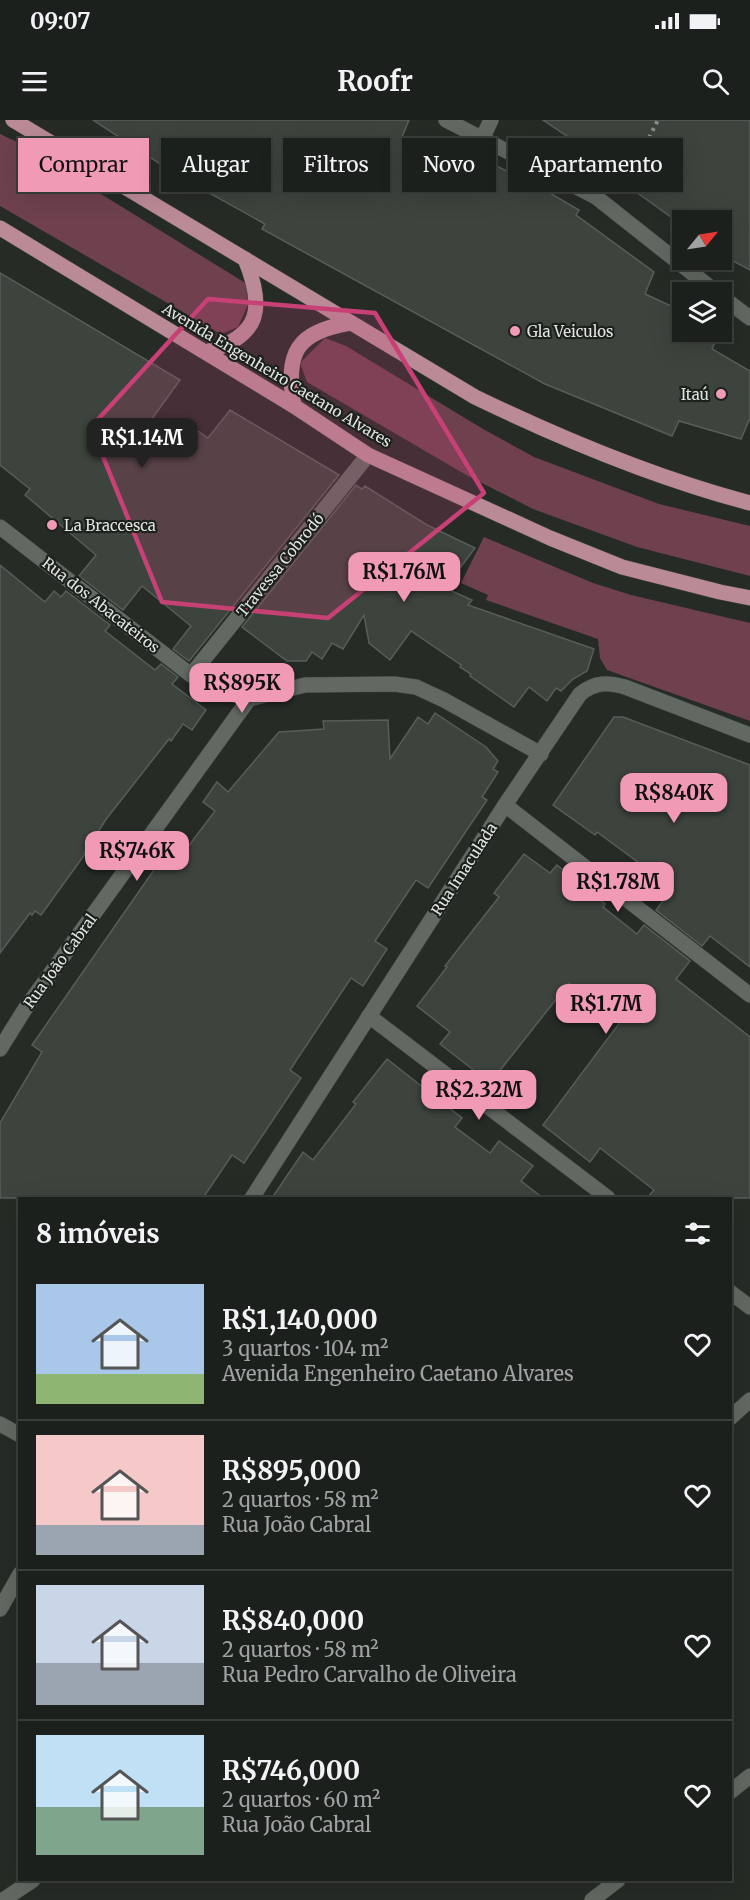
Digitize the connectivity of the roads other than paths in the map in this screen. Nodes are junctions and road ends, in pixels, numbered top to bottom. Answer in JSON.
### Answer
{"nodes":[{"id":1,"x":14,"y":120,"type":"edge"},
{"id":2,"x":446,"y":120,"type":"edge"},
{"id":3,"x":491,"y":120,"type":"edge"},
{"id":4,"x":480,"y":138,"type":"edge"},
{"id":5,"x":482,"y":138,"type":"edge"},
{"id":6,"x":496,"y":146,"type":"edge"},
{"id":7,"x":0,"y":228,"type":"edge"},
{"id":8,"x":245,"y":259,"type":"junction"},
{"id":9,"x":703,"y":282,"type":"edge"},
{"id":10,"x":732,"y":304,"type":"edge"},
{"id":11,"x":750,"y":318,"type":"edge"},
{"id":12,"x":350,"y":322,"type":"junction"},
{"id":13,"x":206,"y":352,"type":"junction"},
{"id":14,"x":294,"y":406,"type":"junction"},
{"id":15,"x":369,"y":455,"type":"junction"},
{"id":16,"x":750,"y":503,"type":"edge"},
{"id":17,"x":0,"y":527,"type":"edge"},
{"id":18,"x":750,"y":597,"type":"edge"},
{"id":19,"x":191,"y":675,"type":"junction"},
{"id":20,"x":249,"y":699,"type":"junction"},
{"id":21,"x":750,"y":735,"type":"edge"},
{"id":22,"x":541,"y":754,"type":"junction"},
{"id":23,"x":505,"y":805,"type":"junction"},
{"id":24,"x":750,"y":994,"type":"edge"},
{"id":25,"x":369,"y":1016,"type":"junction"},
{"id":26,"x":0,"y":1049,"type":"edge"},
{"id":27,"x":253,"y":1197,"type":"edge"},
{"id":28,"x":607,"y":1197,"type":"edge"},
{"id":29,"x":732,"y":1294,"type":"edge"},
{"id":30,"x":750,"y":1307,"type":"edge"},
{"id":31,"x":750,"y":1400,"type":"edge"},
{"id":32,"x":732,"y":1416,"type":"edge"},
{"id":33,"x":0,"y":1424,"type":"edge"},
{"id":34,"x":18,"y":1434,"type":"edge"},
{"id":35,"x":18,"y":1578,"type":"edge"},
{"id":36,"x":0,"y":1609,"type":"edge"},
{"id":37,"x":750,"y":1776,"type":"edge"},
{"id":38,"x":732,"y":1790,"type":"edge"},
{"id":39,"x":32,"y":1881,"type":"edge"},
{"id":40,"x":617,"y":1881,"type":"edge"},
{"id":41,"x":3,"y":1900,"type":"edge"},
{"id":42,"x":592,"y":1900,"type":"edge"}],
"edges":[{"from":1,"to":8,"type":"main road"},
{"from":2,"to":4,"type":"street"},
{"from":3,"to":5,"type":"street"},
{"from":6,"to":9,"type":"street"},
{"from":7,"to":13,"type":"main road","name":"Avenida Engenheiro Caetano Alvares"},
{"from":8,"to":12,"type":"main road"},
{"from":8,"to":13,"type":"main road"},
{"from":10,"to":11,"type":"street"},
{"from":12,"to":14,"type":"main road"},
{"from":12,"to":16,"type":"main road"},
{"from":13,"to":14,"type":"main road","name":"Avenida Engenheiro Caetano Alvares"},
{"from":14,"to":15,"type":"main road","name":"Avenida Engenheiro Caetano Alvares"},
{"from":15,"to":18,"type":"main road","name":"Avenida Engenheiro Caetano Alvares"},
{"from":15,"to":19,"type":"street","name":"Travessa Cobrodó"},
{"from":17,"to":19,"type":"street","name":"Rua dos Abacateiros"},
{"from":19,"to":20,"type":"street","name":"Rua dos Abacateiros"},
{"from":20,"to":22,"type":"street"},
{"from":20,"to":26,"type":"street","name":"Rua João Cabral"},
{"from":21,"to":22,"type":"street","name":"Rua Imaculada"},
{"from":22,"to":23,"type":"street","name":"Rua Imaculada"},
{"from":23,"to":24,"type":"street"},
{"from":23,"to":25,"type":"street","name":"Rua Imaculada"},
{"from":25,"to":27,"type":"street","name":"Rua Imaculada"},
{"from":25,"to":28,"type":"street"},
{"from":29,"to":30,"type":"street"},
{"from":31,"to":32,"type":"street"},
{"from":33,"to":34,"type":"street"},
{"from":35,"to":36,"type":"street"},
{"from":37,"to":38,"type":"street"},
{"from":39,"to":41,"type":"street"},
{"from":40,"to":42,"type":"street"}]}
